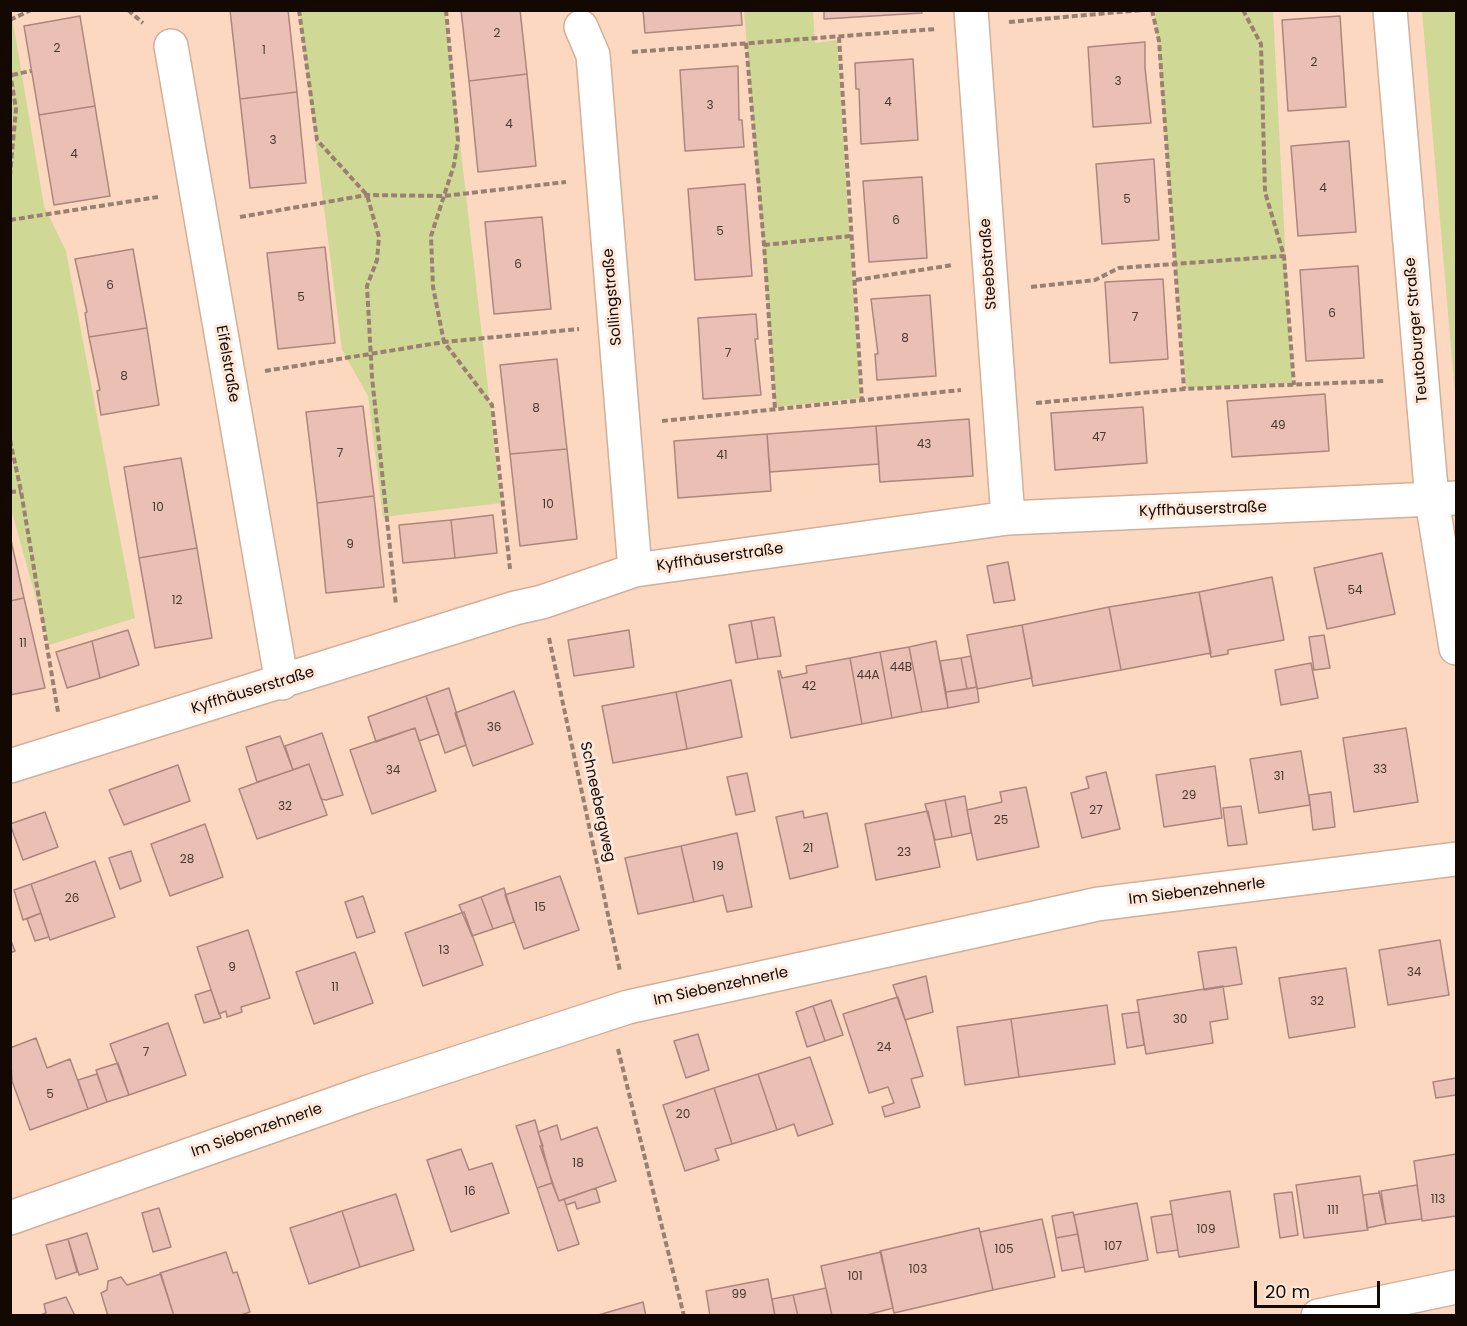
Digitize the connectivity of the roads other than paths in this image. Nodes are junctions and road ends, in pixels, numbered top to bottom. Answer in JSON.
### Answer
{"nodes":[{"id":1,"x":1390,"y":10,"type":"edge"},
{"id":2,"x":972,"y":18,"type":"edge"},
{"id":3,"x":587,"y":41,"type":"road end"},
{"id":4,"x":171,"y":46,"type":"dead end"},
{"id":5,"x":1444,"y":499,"type":"edge"},
{"id":6,"x":1008,"y":518,"type":"junction"},
{"id":7,"x":635,"y":570,"type":"junction"},
{"id":8,"x":1456,"y":648,"type":"edge"},
{"id":9,"x":282,"y":683,"type":"junction"},
{"id":10,"x":10,"y":766,"type":"edge"},
{"id":11,"x":1456,"y":859,"type":"edge"},
{"id":12,"x":10,"y":1218,"type":"edge"},
{"id":13,"x":1456,"y":1287,"type":"edge"},
{"id":14,"x":1318,"y":1316,"type":"edge"}],
"edges":[{"from":1,"to":5,"type":"street","name":"Teutoburger Straße"},
{"from":2,"to":6,"type":"street","name":"Steebstraße"},
{"from":3,"to":7,"type":"street","name":"Sollingstraße"},
{"from":4,"to":9,"type":"street","name":"Eifelstraße"},
{"from":5,"to":6,"type":"street","name":"Kyffhäuserstraße"},
{"from":5,"to":8,"type":"street","name":"Teutoburger Straße"},
{"from":6,"to":7,"type":"street","name":"Kyffhäuserstraße"},
{"from":7,"to":9,"type":"street","name":"Kyffhäuserstraße"},
{"from":9,"to":10,"type":"street","name":"Kyffhäuserstraße"},
{"from":11,"to":12,"type":"street","name":"Im Siebenzehnerle"},
{"from":13,"to":14,"type":"street"}]}
